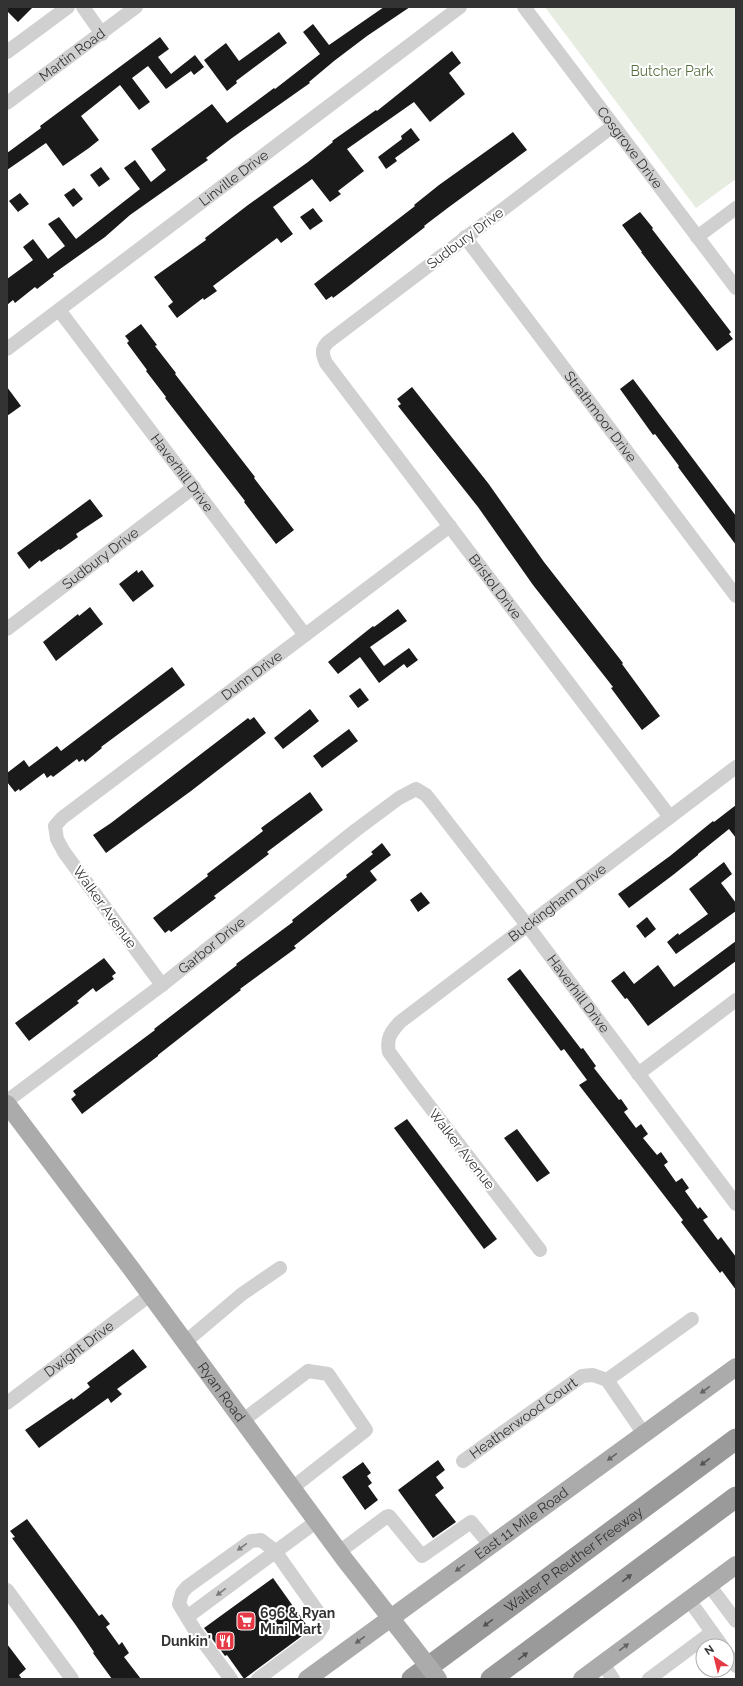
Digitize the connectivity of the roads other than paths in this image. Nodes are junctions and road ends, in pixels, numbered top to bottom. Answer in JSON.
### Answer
{"nodes":[{"id":1,"x":68,"y":7,"type":"edge"},
{"id":2,"x":83,"y":7,"type":"edge"},
{"id":3,"x":136,"y":7,"type":"edge"},
{"id":4,"x":460,"y":7,"type":"edge"},
{"id":5,"x":524,"y":7,"type":"edge"},
{"id":6,"x":102,"y":34,"type":"junction"},
{"id":7,"x":7,"y":52,"type":"edge"},
{"id":8,"x":7,"y":103,"type":"edge"},
{"id":9,"x":613,"y":126,"type":"junction"},
{"id":10,"x":736,"y":208,"type":"edge"},
{"id":11,"x":465,"y":237,"type":"junction"},
{"id":12,"x":697,"y":237,"type":"junction"},
{"id":13,"x":736,"y":288,"type":"edge"},
{"id":14,"x":60,"y":310,"type":"junction"},
{"id":15,"x":7,"y":349,"type":"edge"},
{"id":16,"x":322,"y":354,"type":"joint"},
{"id":17,"x":194,"y":487,"type":"junction"},
{"id":18,"x":450,"y":526,"type":"junction"},
{"id":19,"x":736,"y":596,"type":"edge"},
{"id":20,"x":7,"y":628,"type":"edge"},
{"id":21,"x":305,"y":635,"type":"junction"},
{"id":22,"x":736,"y":767,"type":"edge"},
{"id":23,"x":416,"y":790,"type":"joint"},
{"id":24,"x":670,"y":816,"type":"junction"},
{"id":25,"x":55,"y":826,"type":"joint"},
{"id":26,"x":527,"y":925,"type":"junction"},
{"id":27,"x":162,"y":985,"type":"junction"},
{"id":28,"x":736,"y":1000,"type":"edge"},
{"id":29,"x":388,"y":1046,"type":"joint"},
{"id":30,"x":638,"y":1074,"type":"junction"},
{"id":31,"x":7,"y":1101,"type":"edge"},
{"id":32,"x":7,"y":1104,"type":"edge"},
{"id":33,"x":736,"y":1204,"type":"edge"},
{"id":34,"x":540,"y":1250,"type":"dead end"},
{"id":35,"x":280,"y":1268,"type":"dead end"},
{"id":36,"x":150,"y":1295,"type":"junction"},
{"id":37,"x":692,"y":1319,"type":"dead end"},
{"id":38,"x":184,"y":1343,"type":"junction"},
{"id":39,"x":736,"y":1367,"type":"edge"},
{"id":40,"x":607,"y":1380,"type":"junction"},
{"id":41,"x":7,"y":1403,"type":"edge"},
{"id":42,"x":242,"y":1420,"type":"junction"},
{"id":43,"x":644,"y":1434,"type":"junction"},
{"id":44,"x":736,"y":1439,"type":"edge"},
{"id":45,"x":463,"y":1461,"type":"dead end"},
{"id":46,"x":292,"y":1488,"type":"junction"},
{"id":47,"x":736,"y":1497,"type":"edge"},
{"id":48,"x":317,"y":1521,"type":"junction"},
{"id":49,"x":491,"y":1546,"type":"junction"},
{"id":50,"x":275,"y":1552,"type":"junction"},
{"id":51,"x":339,"y":1552,"type":"junction"},
{"id":52,"x":736,"y":1565,"type":"edge"},
{"id":53,"x":709,"y":1585,"type":"junction"},
{"id":54,"x":7,"y":1590,"type":"edge"},
{"id":55,"x":689,"y":1600,"type":"junction"},
{"id":56,"x":187,"y":1617,"type":"junction"},
{"id":57,"x":392,"y":1618,"type":"junction"},
{"id":58,"x":736,"y":1621,"type":"edge"},
{"id":59,"x":712,"y":1632,"type":"junction"},
{"id":60,"x":716,"y":1638,"type":"edge"},
{"id":61,"x":603,"y":1664,"type":"junction"},
{"id":62,"x":72,"y":1679,"type":"edge"},
{"id":63,"x":231,"y":1679,"type":"edge"},
{"id":64,"x":258,"y":1679,"type":"edge"},
{"id":65,"x":307,"y":1679,"type":"edge"},
{"id":66,"x":412,"y":1679,"type":"edge"},
{"id":67,"x":438,"y":1679,"type":"edge"},
{"id":68,"x":491,"y":1679,"type":"edge"},
{"id":69,"x":582,"y":1679,"type":"edge"},
{"id":70,"x":613,"y":1679,"type":"edge"},
{"id":71,"x":649,"y":1679,"type":"edge"}],
"edges":[{"from":1,"to":7,"type":"street"},
{"from":2,"to":6,"type":"street"},
{"from":3,"to":6,"type":"street","name":"Martin Road"},
{"from":4,"to":14,"type":"street","name":"Linville Drive"},
{"from":5,"to":9,"type":"street","name":"Cosgrove Drive"},
{"from":6,"to":8,"type":"street","name":"Martin Road"},
{"from":9,"to":11,"type":"street","name":"Sudbury Drive"},
{"from":9,"to":12,"type":"street","name":"Cosgrove Drive"},
{"from":10,"to":12,"type":"street"},
{"from":11,"to":16,"type":"street","name":"Sudbury Drive"},
{"from":11,"to":19,"type":"street","name":"Strathmoor Drive"},
{"from":12,"to":13,"type":"street","name":"Cosgrove Drive"},
{"from":14,"to":15,"type":"street","name":"Linville Drive"},
{"from":14,"to":17,"type":"street","name":"Haverhill Drive"},
{"from":16,"to":18,"type":"street","name":"Bristol Drive"},
{"from":17,"to":20,"type":"street","name":"Sudbury Drive"},
{"from":17,"to":21,"type":"street","name":"Haverhill Drive"},
{"from":18,"to":21,"type":"street","name":"Dunn Drive"},
{"from":18,"to":24,"type":"street","name":"Bristol Drive"},
{"from":21,"to":25,"type":"street","name":"Dunn Drive"},
{"from":22,"to":24,"type":"street","name":"Buckingham Drive"},
{"from":23,"to":26,"type":"street","name":"Haverhill Drive"},
{"from":23,"to":27,"type":"street","name":"Garbor Drive"},
{"from":24,"to":26,"type":"street","name":"Buckingham Drive"},
{"from":25,"to":27,"type":"street","name":"Walker Avenue"},
{"from":26,"to":29,"type":"street","name":"Buckingham Drive"},
{"from":26,"to":30,"type":"street","name":"Haverhill Drive"},
{"from":27,"to":31,"type":"street","name":"Garbor Drive"},
{"from":28,"to":30,"type":"street"},
{"from":29,"to":34,"type":"street","name":"Walker Avenue"},
{"from":30,"to":33,"type":"street","name":"Haverhill Drive"},
{"from":32,"to":36,"type":"main road","name":"Ryan Road"},
{"from":35,"to":38,"type":"street"},
{"from":36,"to":38,"type":"main road","name":"Ryan Road"},
{"from":36,"to":41,"type":"street","name":"Dwight Drive"},
{"from":37,"to":40,"type":"street"},
{"from":38,"to":42,"type":"main road","name":"Ryan Road"},
{"from":39,"to":43,"type":"main road","name":"East 11 Mile Road","one_way":true},
{"from":40,"to":43,"type":"street"},
{"from":40,"to":45,"type":"street","name":"Heatherwood Court"},
{"from":42,"to":46,"type":"main road","name":"Ryan Road"},
{"from":42,"to":46,"type":"street"},
{"from":43,"to":49,"type":"main road","name":"East 11 Mile Road","one_way":true},
{"from":44,"to":66,"type":"highway","name":"Walter P Reuther Freeway","one_way":true},
{"from":46,"to":48,"type":"main road","name":"Ryan Road"},
{"from":68,"to":47,"type":"highway","one_way":true},
{"from":48,"to":50,"type":"street"},
{"from":48,"to":51,"type":"main road","name":"Ryan Road"},
{"from":49,"to":51,"type":"street"},
{"from":49,"to":57,"type":"main road","name":"East 11 Mile Road","one_way":true},
{"from":50,"to":56,"type":"street","one_way":true},
{"from":50,"to":56,"type":"street","one_way":true},
{"from":50,"to":64,"type":"street"},
{"from":51,"to":57,"type":"main road","name":"Ryan Road"},
{"from":52,"to":53,"type":"main road"},
{"from":53,"to":55,"type":"main road"},
{"from":53,"to":58,"type":"street"},
{"from":54,"to":62,"type":"street"},
{"from":55,"to":59,"type":"street"},
{"from":61,"to":55,"type":"main road","one_way":true},
{"from":56,"to":63,"type":"street"},
{"from":57,"to":65,"type":"main road","name":"East 11 Mile Road","one_way":true},
{"from":57,"to":67,"type":"main road","name":"Ryan Road","bridge":true},
{"from":59,"to":60,"type":"street"},
{"from":59,"to":71,"type":"street"},
{"from":61,"to":69,"type":"main road"},
{"from":61,"to":70,"type":"street"}]}
